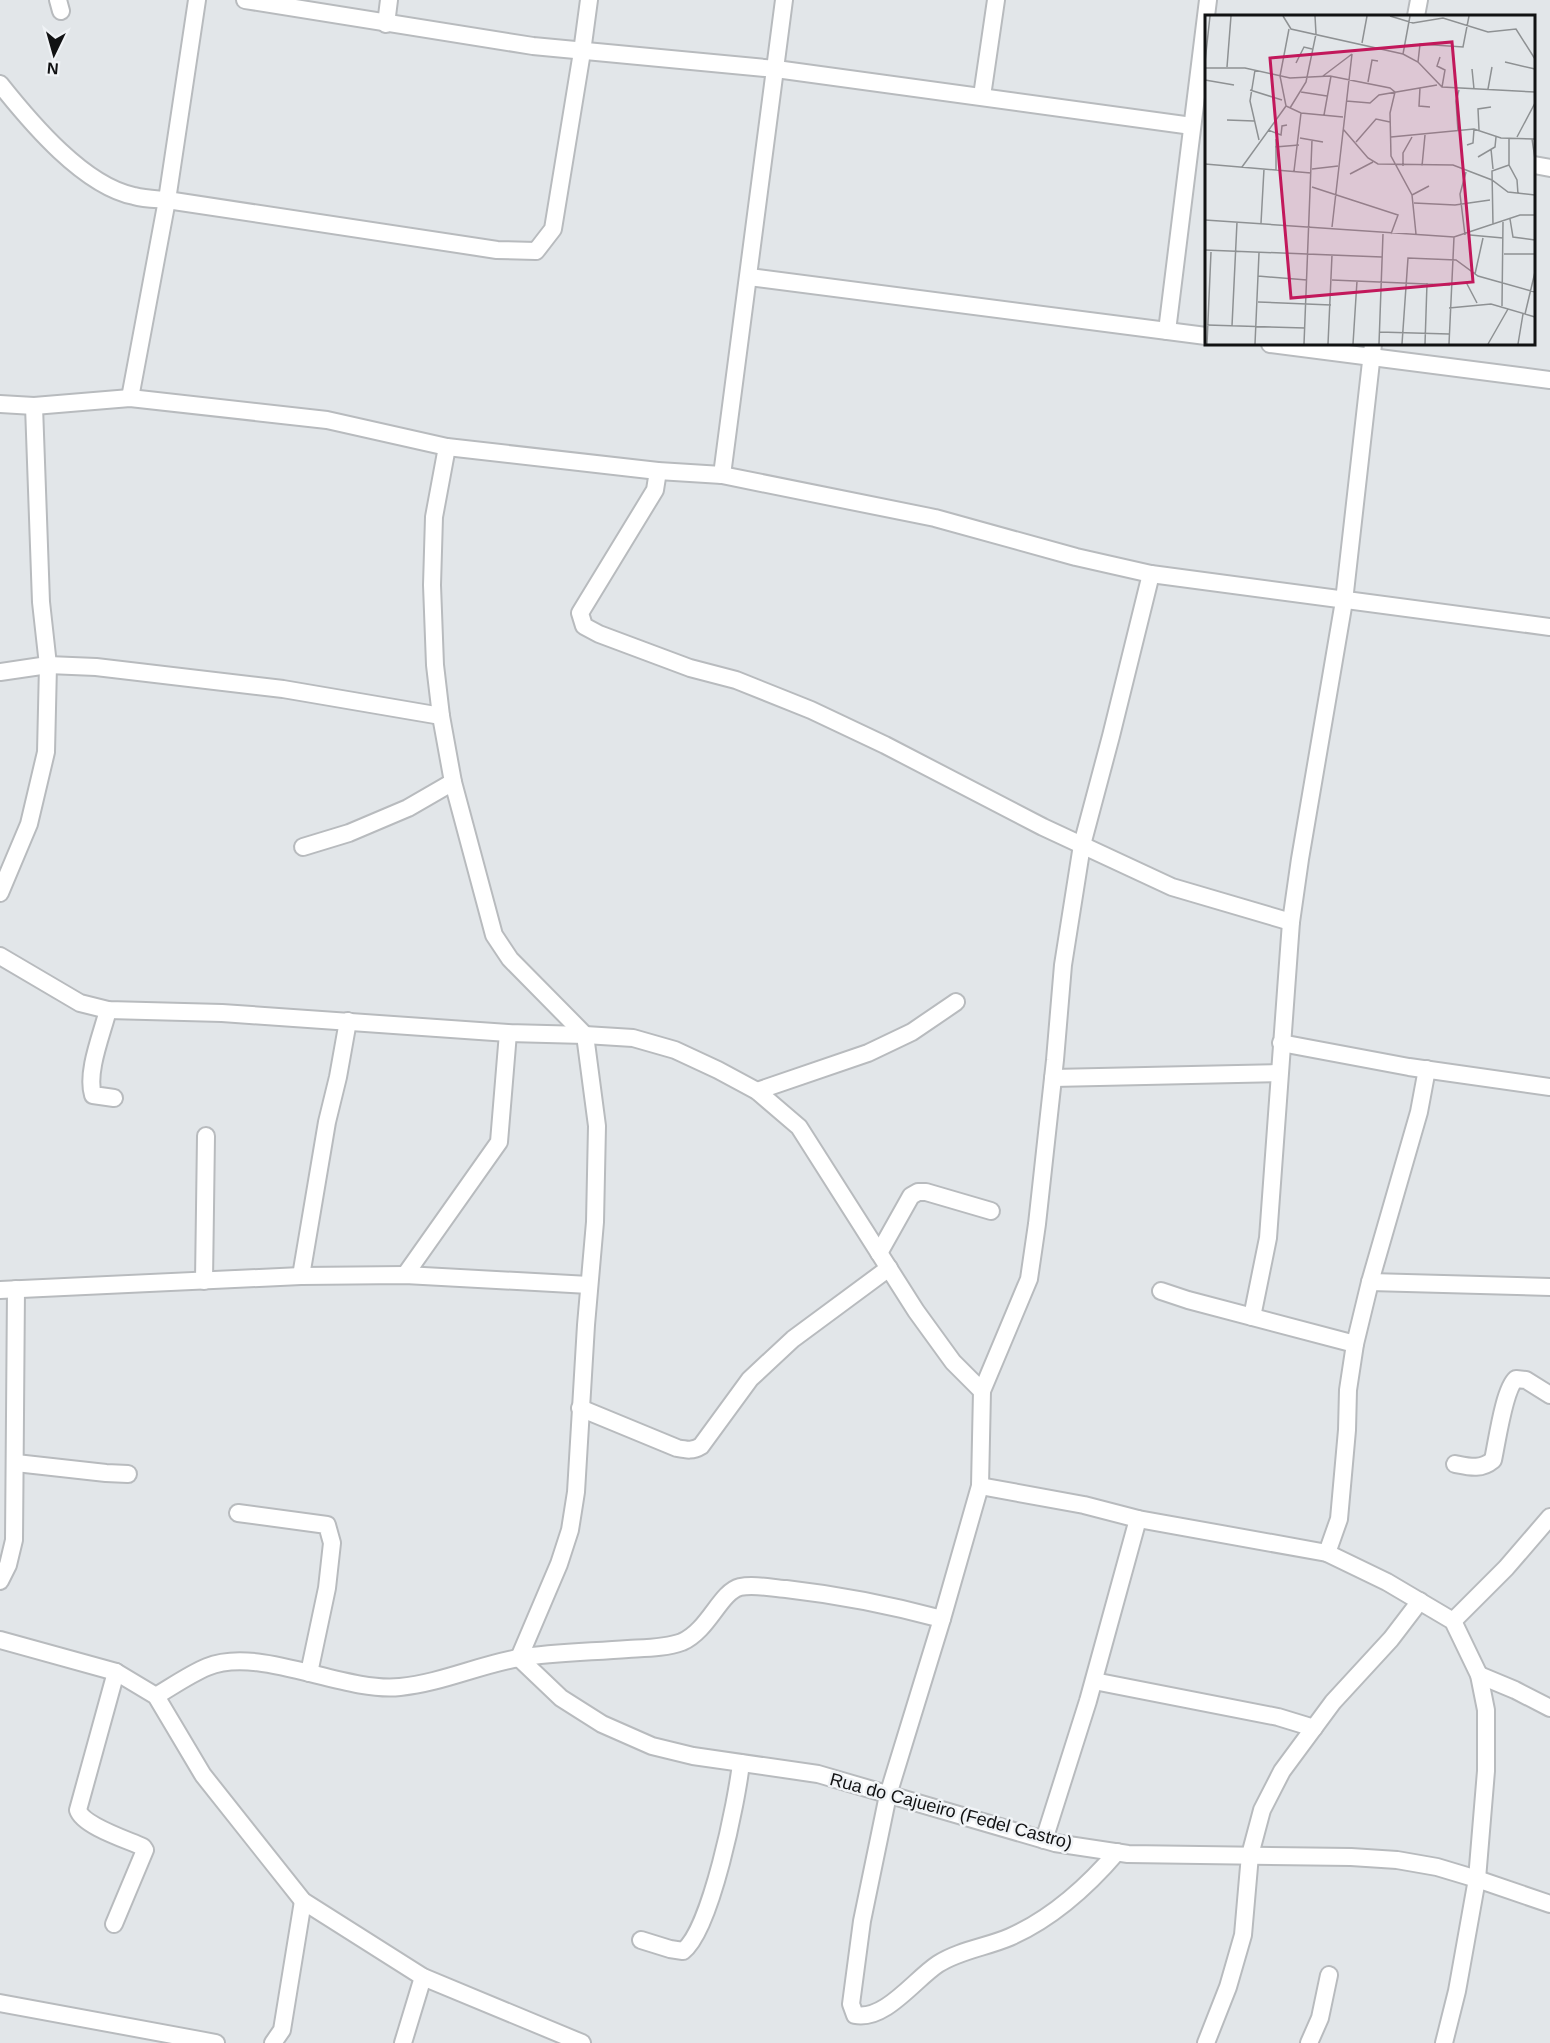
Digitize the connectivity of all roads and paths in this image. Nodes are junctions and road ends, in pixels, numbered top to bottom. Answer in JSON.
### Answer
{"nodes":[{"id":1,"x":197,"y":0,"type":"edge"},
{"id":2,"x":244,"y":0,"type":"edge"},
{"id":3,"x":389,"y":0,"type":"edge"},
{"id":4,"x":589,"y":0,"type":"edge"},
{"id":5,"x":784,"y":0,"type":"edge"},
{"id":6,"x":996,"y":0,"type":"edge"},
{"id":7,"x":1208,"y":0,"type":"edge"},
{"id":8,"x":1419,"y":0,"type":"edge"},
{"id":9,"x":1206,"y":15,"type":"edge"},
{"id":10,"x":1416,"y":15,"type":"edge"},
{"id":11,"x":386,"y":24,"type":"junction"},
{"id":12,"x":1205,"y":24,"type":"edge"},
{"id":13,"x":582,"y":52,"type":"junction"},
{"id":14,"x":776,"y":69,"type":"junction"},
{"id":15,"x":0,"y":84,"type":"edge"},
{"id":16,"x":982,"y":96,"type":"junction"},
{"id":17,"x":1192,"y":126,"type":"junction"},
{"id":18,"x":1535,"y":165,"type":"edge"},
{"id":19,"x":1550,"y":168,"type":"edge"},
{"id":20,"x":167,"y":200,"type":"junction"},
{"id":21,"x":748,"y":278,"type":"junction"},
{"id":22,"x":1167,"y":331,"type":"junction"},
{"id":23,"x":1205,"y":336,"type":"edge"},
{"id":24,"x":1287,"y":345,"type":"edge"},
{"id":25,"x":1372,"y":350,"type":"edge"},
{"id":26,"x":1550,"y":380,"type":"edge"},
{"id":27,"x":130,"y":398,"type":"junction"},
{"id":28,"x":0,"y":404,"type":"edge"},
{"id":29,"x":34,"y":406,"type":"junction"},
{"id":30,"x":447,"y":447,"type":"junction"},
{"id":31,"x":658,"y":471,"type":"junction"},
{"id":32,"x":722,"y":475,"type":"junction"},
{"id":33,"x":1150,"y":574,"type":"junction"},
{"id":34,"x":1344,"y":600,"type":"junction"},
{"id":35,"x":1550,"y":627,"type":"edge"},
{"id":36,"x":48,"y":665,"type":"junction"},
{"id":37,"x":0,"y":672,"type":"edge"},
{"id":38,"x":441,"y":716,"type":"junction"},
{"id":39,"x":453,"y":782,"type":"junction"},
{"id":40,"x":1082,"y":845,"type":"junction"},
{"id":41,"x":303,"y":847,"type":"dead end"},
{"id":42,"x":0,"y":894,"type":"edge"},
{"id":43,"x":1291,"y":922,"type":"junction"},
{"id":44,"x":0,"y":956,"type":"edge"},
{"id":45,"x":956,"y":1002,"type":"dead end"},
{"id":46,"x":108,"y":1010,"type":"junction"},
{"id":47,"x":348,"y":1021,"type":"junction"},
{"id":48,"x":508,"y":1033,"type":"junction"},
{"id":49,"x":585,"y":1035,"type":"junction"},
{"id":50,"x":1281,"y":1043,"type":"junction"},
{"id":51,"x":1427,"y":1069,"type":"junction"},
{"id":52,"x":1280,"y":1073,"type":"junction"},
{"id":53,"x":1053,"y":1078,"type":"junction"},
{"id":54,"x":1550,"y":1087,"type":"edge"},
{"id":55,"x":757,"y":1092,"type":"junction"},
{"id":56,"x":114,"y":1098,"type":"dead end"},
{"id":57,"x":206,"y":1136,"type":"dead end"},
{"id":58,"x":991,"y":1211,"type":"dead end"},
{"id":59,"x":879,"y":1252,"type":"junction"},
{"id":60,"x":889,"y":1268,"type":"junction"},
{"id":61,"x":405,"y":1275,"type":"junction"},
{"id":62,"x":301,"y":1276,"type":"junction"},
{"id":63,"x":204,"y":1281,"type":"junction"},
{"id":64,"x":1370,"y":1282,"type":"junction"},
{"id":65,"x":589,"y":1285,"type":"junction"},
{"id":66,"x":1550,"y":1287,"type":"edge"},
{"id":67,"x":8,"y":1289,"type":"edge"},
{"id":68,"x":1161,"y":1291,"type":"dead end"},
{"id":69,"x":1252,"y":1317,"type":"junction"},
{"id":70,"x":1355,"y":1344,"type":"junction"},
{"id":71,"x":982,"y":1391,"type":"junction"},
{"id":72,"x":1550,"y":1395,"type":"edge"},
{"id":73,"x":580,"y":1408,"type":"junction"},
{"id":74,"x":16,"y":1462,"type":"junction"},
{"id":75,"x":1455,"y":1464,"type":"dead end"},
{"id":76,"x":129,"y":1474,"type":"dead end"},
{"id":77,"x":980,"y":1486,"type":"junction"},
{"id":78,"x":238,"y":1513,"type":"dead end"},
{"id":79,"x":1550,"y":1517,"type":"edge"},
{"id":80,"x":1138,"y":1519,"type":"junction"},
{"id":81,"x":1327,"y":1553,"type":"junction"},
{"id":82,"x":0,"y":1581,"type":"edge"},
{"id":83,"x":1420,"y":1601,"type":"junction"},
{"id":84,"x":942,"y":1619,"type":"junction"},
{"id":85,"x":1453,"y":1620,"type":"junction"},
{"id":86,"x":0,"y":1640,"type":"edge"},
{"id":87,"x":519,"y":1658,"type":"junction"},
{"id":88,"x":116,"y":1672,"type":"junction"},
{"id":89,"x":309,"y":1673,"type":"junction"},
{"id":90,"x":1479,"y":1675,"type":"junction"},
{"id":91,"x":1094,"y":1681,"type":"junction"},
{"id":92,"x":156,"y":1696,"type":"junction"},
{"id":93,"x":1550,"y":1708,"type":"edge"},
{"id":94,"x":1314,"y":1728,"type":"junction"},
{"id":95,"x":741,"y":1763,"type":"junction"},
{"id":96,"x":888,"y":1795,"type":"junction"},
{"id":97,"x":1044,"y":1840,"type":"junction"},
{"id":98,"x":1117,"y":1852,"type":"junction"},
{"id":99,"x":1250,"y":1855,"type":"junction"},
{"id":100,"x":1477,"y":1879,"type":"junction"},
{"id":101,"x":303,"y":1900,"type":"junction"},
{"id":102,"x":1550,"y":1904,"type":"edge"},
{"id":103,"x":114,"y":1924,"type":"dead end"},
{"id":104,"x":641,"y":1940,"type":"dead end"},
{"id":105,"x":1329,"y":1975,"type":"dead end"},
{"id":106,"x":423,"y":1977,"type":"junction"},
{"id":107,"x":0,"y":2003,"type":"edge"},
{"id":108,"x":216,"y":2043,"type":"edge"},
{"id":109,"x":273,"y":2043,"type":"edge"},
{"id":110,"x":404,"y":2043,"type":"edge"},
{"id":111,"x":582,"y":2043,"type":"edge"},
{"id":112,"x":1206,"y":2043,"type":"edge"},
{"id":113,"x":1309,"y":2043,"type":"edge"},
{"id":114,"x":1444,"y":2043,"type":"edge"}],
"edges":[{"from":1,"to":20,"type":"street"},
{"from":2,"to":11,"type":"street"},
{"from":3,"to":11,"type":"street"},
{"from":4,"to":13,"type":"street"},
{"from":5,"to":14,"type":"street"},
{"from":6,"to":16,"type":"street"},
{"from":7,"to":9,"type":"street"},
{"from":8,"to":10,"type":"street"},
{"from":11,"to":13,"type":"street"},
{"from":12,"to":17,"type":"street"},
{"from":13,"to":14,"type":"street"},
{"from":13,"to":20,"type":"street"},
{"from":14,"to":16,"type":"street"},
{"from":14,"to":21,"type":"street"},
{"from":15,"to":20,"type":"street"},
{"from":16,"to":17,"type":"street"},
{"from":17,"to":22,"type":"street"},
{"from":18,"to":19,"type":"street"},
{"from":20,"to":27,"type":"street"},
{"from":21,"to":22,"type":"street"},
{"from":21,"to":32,"type":"street"},
{"from":22,"to":23,"type":"street"},
{"from":24,"to":25,"type":"street"},
{"from":25,"to":26,"type":"street"},
{"from":25,"to":34,"type":"street"},
{"from":27,"to":29,"type":"street"},
{"from":27,"to":30,"type":"street"},
{"from":28,"to":29,"type":"street"},
{"from":29,"to":36,"type":"street"},
{"from":30,"to":31,"type":"street"},
{"from":30,"to":38,"type":"street"},
{"from":31,"to":32,"type":"street"},
{"from":31,"to":40,"type":"street"},
{"from":32,"to":33,"type":"street"},
{"from":33,"to":34,"type":"street"},
{"from":33,"to":40,"type":"street"},
{"from":34,"to":35,"type":"street"},
{"from":34,"to":43,"type":"street"},
{"from":36,"to":37,"type":"street"},
{"from":36,"to":38,"type":"street"},
{"from":36,"to":42,"type":"street"},
{"from":38,"to":39,"type":"street"},
{"from":39,"to":41,"type":"street"},
{"from":39,"to":49,"type":"street"},
{"from":40,"to":43,"type":"street"},
{"from":40,"to":53,"type":"street"},
{"from":43,"to":50,"type":"street"},
{"from":44,"to":46,"type":"street"},
{"from":45,"to":55,"type":"street"},
{"from":46,"to":47,"type":"street"},
{"from":46,"to":56,"type":"street"},
{"from":47,"to":48,"type":"street"},
{"from":47,"to":62,"type":"street"},
{"from":48,"to":49,"type":"street"},
{"from":48,"to":61,"type":"street"},
{"from":49,"to":55,"type":"street"},
{"from":49,"to":65,"type":"street"},
{"from":50,"to":51,"type":"street"},
{"from":50,"to":52,"type":"street"},
{"from":51,"to":54,"type":"street"},
{"from":51,"to":64,"type":"street"},
{"from":52,"to":53,"type":"street"},
{"from":52,"to":69,"type":"street"},
{"from":53,"to":71,"type":"street"},
{"from":55,"to":59,"type":"street"},
{"from":57,"to":63,"type":"street"},
{"from":58,"to":59,"type":"street"},
{"from":59,"to":60,"type":"street"},
{"from":60,"to":71,"type":"street"},
{"from":60,"to":73,"type":"street"},
{"from":61,"to":62,"type":"street"},
{"from":61,"to":65,"type":"street"},
{"from":62,"to":63,"type":"street"},
{"from":63,"to":67,"type":"street"},
{"from":64,"to":66,"type":"street"},
{"from":64,"to":70,"type":"street"},
{"from":65,"to":73,"type":"street"},
{"from":67,"to":74,"type":"street"},
{"from":68,"to":69,"type":"street"},
{"from":69,"to":70,"type":"street"},
{"from":70,"to":81,"type":"street"},
{"from":71,"to":77,"type":"street"},
{"from":72,"to":75,"type":"street"},
{"from":73,"to":87,"type":"street"},
{"from":74,"to":76,"type":"street"},
{"from":74,"to":82,"type":"street"},
{"from":77,"to":80,"type":"street"},
{"from":77,"to":84,"type":"street"},
{"from":78,"to":89,"type":"street"},
{"from":79,"to":85,"type":"street"},
{"from":80,"to":81,"type":"street"},
{"from":80,"to":91,"type":"street"},
{"from":81,"to":83,"type":"street"},
{"from":83,"to":85,"type":"street"},
{"from":83,"to":94,"type":"street"},
{"from":84,"to":87,"type":"street"},
{"from":84,"to":96,"type":"street"},
{"from":85,"to":90,"type":"street"},
{"from":86,"to":88,"type":"street"},
{"from":87,"to":89,"type":"street"},
{"from":87,"to":95,"type":"street","name":"Rua do Cajueiro (Fedel Castro)"},
{"from":88,"to":92,"type":"street"},
{"from":88,"to":103,"type":"street"},
{"from":89,"to":92,"type":"street"},
{"from":90,"to":93,"type":"street"},
{"from":90,"to":100,"type":"street"},
{"from":91,"to":94,"type":"street"},
{"from":91,"to":97,"type":"street"},
{"from":92,"to":101,"type":"street"},
{"from":94,"to":99,"type":"street"},
{"from":95,"to":96,"type":"street","name":"Rua do Cajueiro (Fedel Castro)"},
{"from":95,"to":104,"type":"street"},
{"from":96,"to":97,"type":"street","name":"Rua do Cajueiro (Fedel Castro)"},
{"from":96,"to":98,"type":"street"},
{"from":97,"to":98,"type":"street","name":"Rua do Cajueiro (Fedel Castro)"},
{"from":98,"to":99,"type":"street","name":"Rua do Cajueiro (Fedel Castro)"},
{"from":99,"to":100,"type":"street","name":"Rua do Cajueiro (Fedel Castro)"},
{"from":99,"to":112,"type":"street"},
{"from":100,"to":102,"type":"street","name":"Rua do Cajueiro (Fedel Castro)"},
{"from":100,"to":114,"type":"street"},
{"from":101,"to":106,"type":"street"},
{"from":101,"to":109,"type":"street"},
{"from":105,"to":113,"type":"street"},
{"from":106,"to":110,"type":"street"},
{"from":106,"to":111,"type":"street"},
{"from":107,"to":108,"type":"street"}]}
